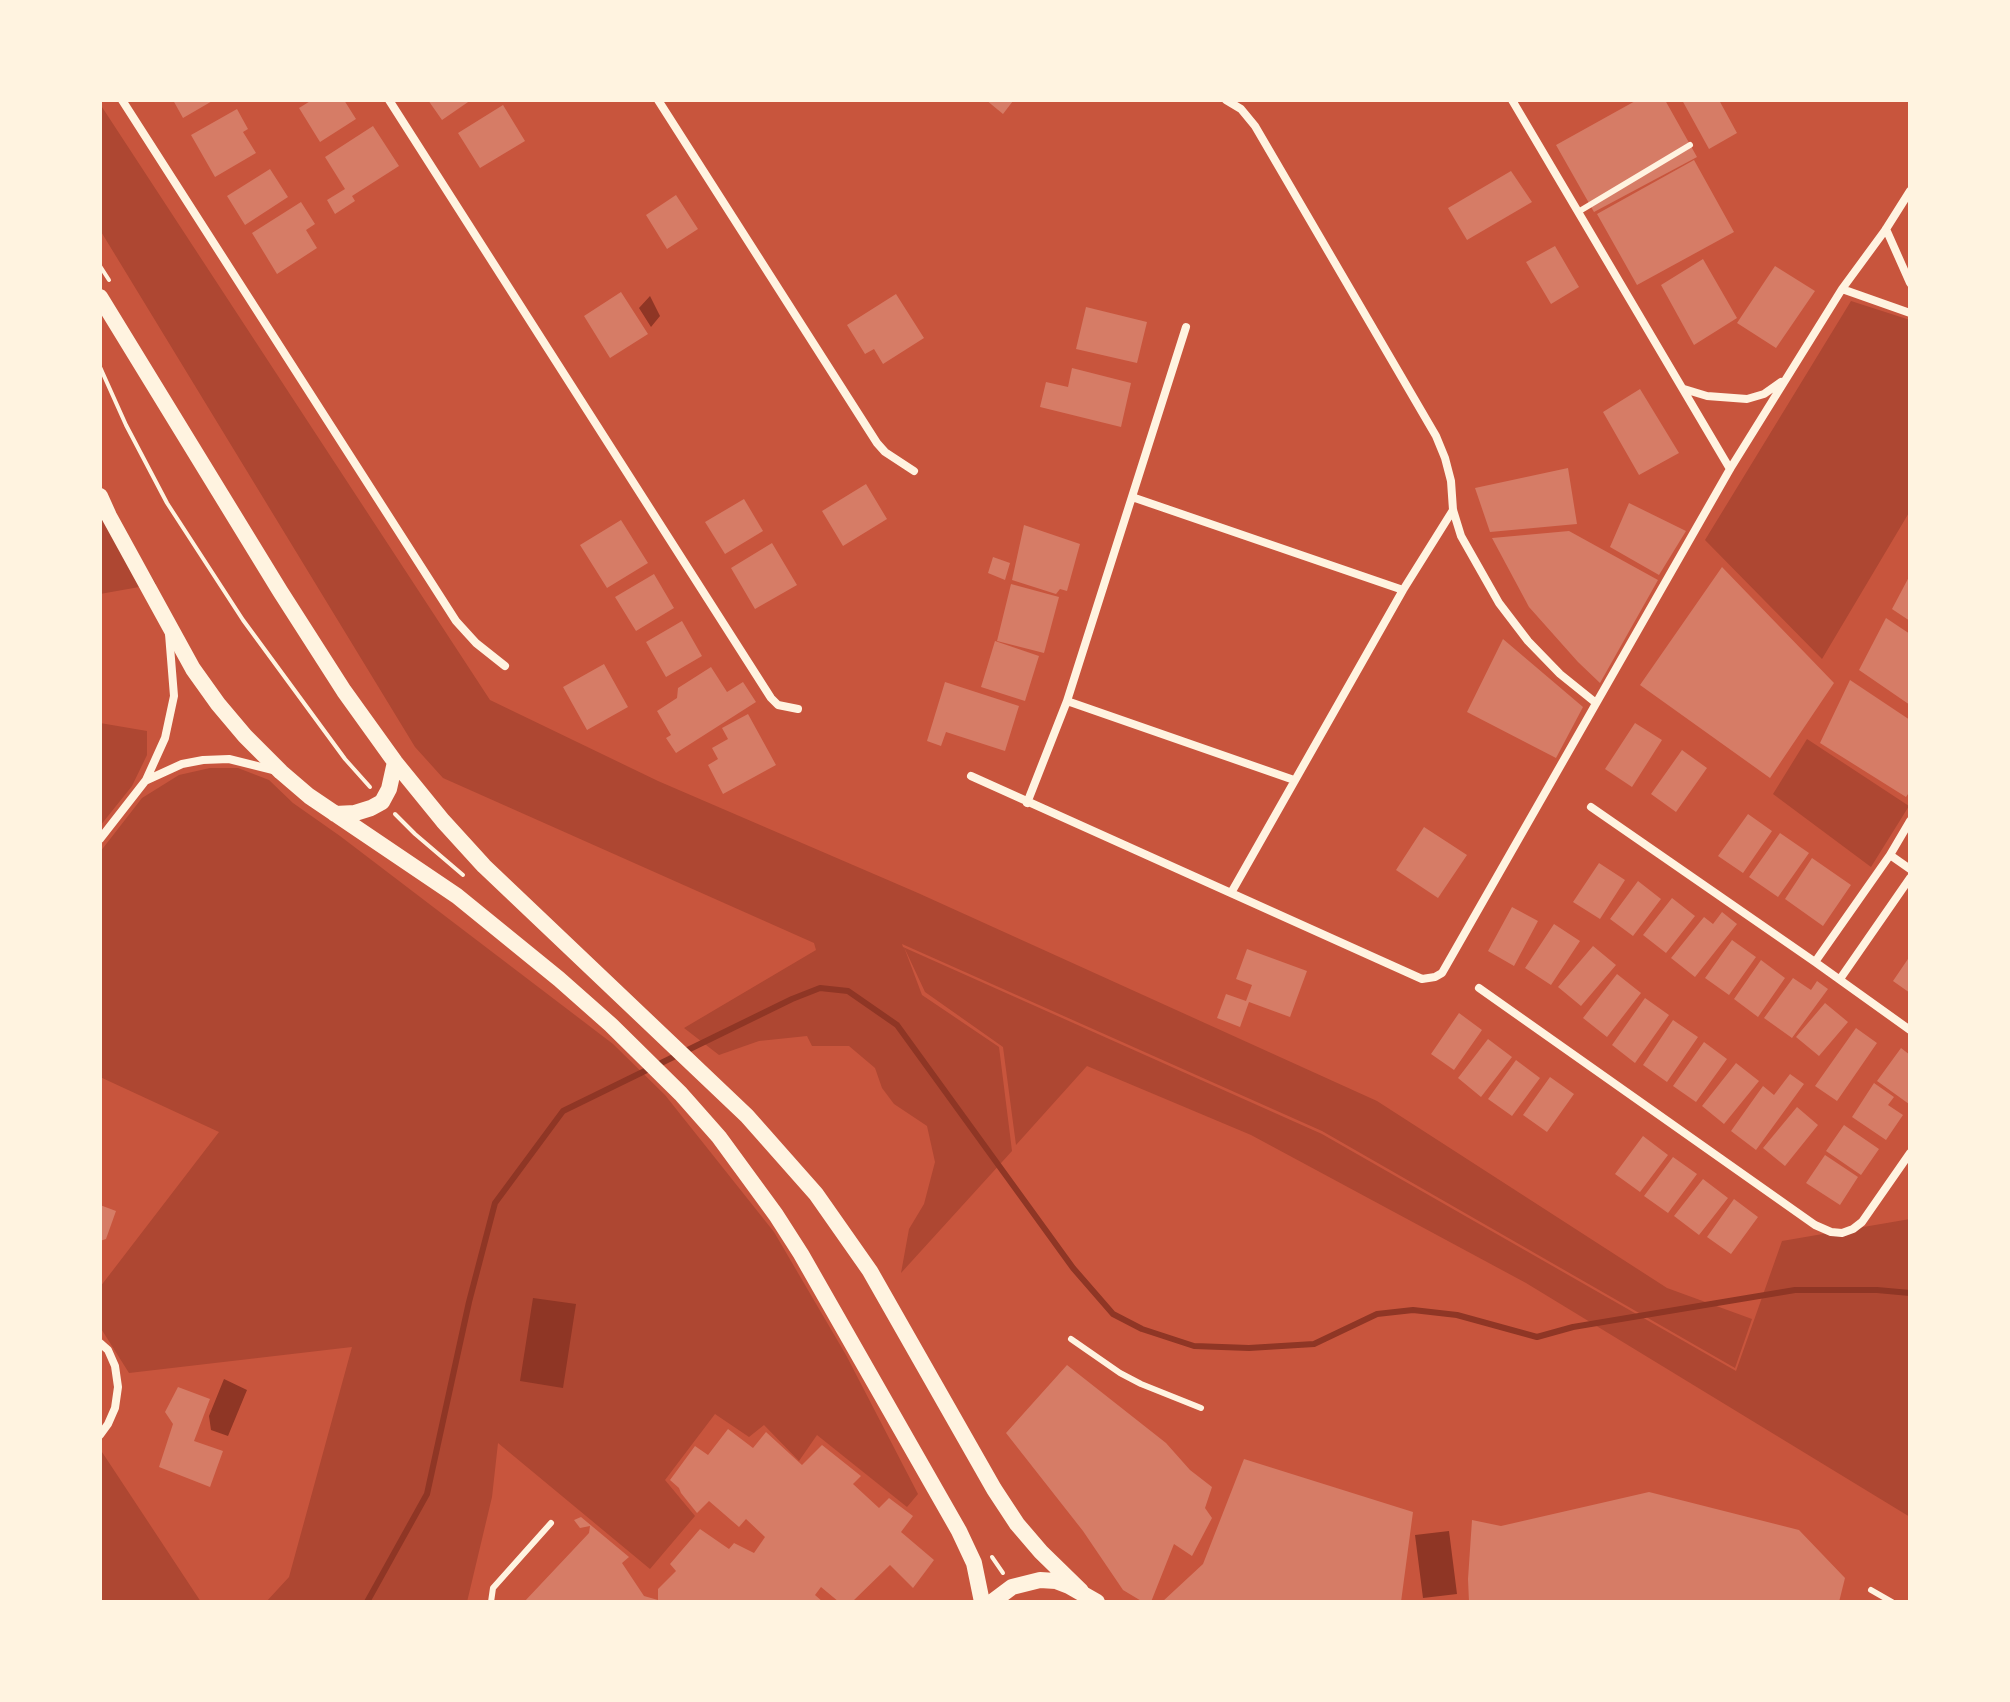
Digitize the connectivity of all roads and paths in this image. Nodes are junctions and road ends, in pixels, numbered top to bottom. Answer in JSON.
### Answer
{"nodes":[{"id":1,"x":122,"y":100,"type":"edge"},
{"id":2,"x":389,"y":100,"type":"edge"},
{"id":3,"x":658,"y":100,"type":"edge"},
{"id":4,"x":1226,"y":100,"type":"edge"},
{"id":5,"x":1512,"y":100,"type":"edge"},
{"id":6,"x":1690,"y":145,"type":"dead end"},
{"id":7,"x":1910,"y":191,"type":"edge"},
{"id":8,"x":1578,"y":212,"type":"junction"},
{"id":9,"x":1886,"y":229,"type":"junction"},
{"id":10,"x":1910,"y":283,"type":"edge"},
{"id":11,"x":1842,"y":289,"type":"junction"},
{"id":12,"x":100,"y":297,"type":"edge"},
{"id":13,"x":1910,"y":313,"type":"edge"},
{"id":14,"x":1186,"y":327,"type":"dead end"},
{"id":15,"x":1785,"y":379,"type":"junction"},
{"id":16,"x":1684,"y":388,"type":"junction"},
{"id":17,"x":1730,"y":469,"type":"junction"},
{"id":18,"x":914,"y":471,"type":"dead end"},
{"id":19,"x":100,"y":496,"type":"edge"},
{"id":20,"x":1132,"y":497,"type":"junction"},
{"id":21,"x":1453,"y":510,"type":"junction"},
{"id":22,"x":1403,"y":590,"type":"junction"},
{"id":23,"x":168,"y":626,"type":"junction"},
{"id":24,"x":505,"y":666,"type":"dead end"},
{"id":25,"x":1067,"y":701,"type":"junction"},
{"id":26,"x":1596,"y":703,"type":"junction"},
{"id":27,"x":798,"y":709,"type":"dead end"},
{"id":28,"x":395,"y":762,"type":"junction"},
{"id":29,"x":281,"y":772,"type":"junction"},
{"id":30,"x":971,"y":776,"type":"dead end"},
{"id":31,"x":146,"y":780,"type":"junction"},
{"id":32,"x":1294,"y":780,"type":"junction"},
{"id":33,"x":1027,"y":803,"type":"junction"},
{"id":34,"x":1591,"y":807,"type":"dead end"},
{"id":35,"x":335,"y":814,"type":"junction"},
{"id":36,"x":1910,"y":821,"type":"edge"},
{"id":37,"x":100,"y":839,"type":"edge"},
{"id":38,"x":1890,"y":855,"type":"junction"},
{"id":39,"x":1910,"y":869,"type":"edge"},
{"id":40,"x":1910,"y":878,"type":"edge"},
{"id":41,"x":1231,"y":893,"type":"junction"},
{"id":42,"x":1815,"y":962,"type":"junction"},
{"id":43,"x":1840,"y":979,"type":"junction"},
{"id":44,"x":1479,"y":988,"type":"dead end"},
{"id":45,"x":1910,"y":1030,"type":"edge"},
{"id":46,"x":1910,"y":1153,"type":"edge"},
{"id":47,"x":1071,"y":1339,"type":"dead end"},
{"id":48,"x":100,"y":1343,"type":"edge"},
{"id":49,"x":1201,"y":1408,"type":"dead end"},
{"id":50,"x":100,"y":1435,"type":"edge"},
{"id":51,"x":551,"y":1523,"type":"dead end"},
{"id":52,"x":1871,"y":1590,"type":"dead end"},
{"id":53,"x":1081,"y":1591,"type":"junction"},
{"id":54,"x":491,"y":1602,"type":"edge"},
{"id":55,"x":982,"y":1602,"type":"edge"},
{"id":56,"x":992,"y":1602,"type":"edge"},
{"id":57,"x":1097,"y":1602,"type":"edge"},
{"id":58,"x":1892,"y":1602,"type":"edge"}],
"edges":[{"from":1,"to":24,"type":"street"},
{"from":2,"to":27,"type":"street"},
{"from":3,"to":18,"type":"street"},
{"from":4,"to":21,"type":"street"},
{"from":5,"to":8,"type":"street"},
{"from":6,"to":8,"type":"lane"},
{"from":7,"to":9,"type":"street"},
{"from":8,"to":16,"type":"street"},
{"from":9,"to":10,"type":"street"},
{"from":9,"to":11,"type":"street"},
{"from":11,"to":13,"type":"street"},
{"from":11,"to":15,"type":"street"},
{"from":12,"to":28,"type":"main road"},
{"from":14,"to":20,"type":"street"},
{"from":15,"to":16,"type":"street"},
{"from":15,"to":17,"type":"street"},
{"from":16,"to":17,"type":"street"},
{"from":17,"to":26,"type":"street"},
{"from":19,"to":23,"type":"main road"},
{"from":20,"to":22,"type":"street"},
{"from":20,"to":25,"type":"street"},
{"from":21,"to":22,"type":"street"},
{"from":21,"to":26,"type":"street"},
{"from":22,"to":32,"type":"street"},
{"from":23,"to":29,"type":"main road"},
{"from":23,"to":31,"type":"street"},
{"from":25,"to":32,"type":"street"},
{"from":25,"to":33,"type":"street"},
{"from":26,"to":41,"type":"street"},
{"from":28,"to":35,"type":"main road"},
{"from":28,"to":53,"type":"main road"},
{"from":29,"to":31,"type":"street"},
{"from":29,"to":35,"type":"main road"},
{"from":30,"to":33,"type":"street"},
{"from":31,"to":37,"type":"street"},
{"from":32,"to":41,"type":"street"},
{"from":33,"to":41,"type":"street"},
{"from":34,"to":42,"type":"street"},
{"from":35,"to":55,"type":"main road"},
{"from":36,"to":38,"type":"street"},
{"from":38,"to":39,"type":"street"},
{"from":38,"to":42,"type":"street"},
{"from":40,"to":43,"type":"street"},
{"from":42,"to":43,"type":"street"},
{"from":43,"to":45,"type":"street"},
{"from":44,"to":46,"type":"street"},
{"from":47,"to":49,"type":"lane"},
{"from":48,"to":50,"type":"street"},
{"from":51,"to":54,"type":"lane"},
{"from":52,"to":58,"type":"lane"},
{"from":53,"to":56,"type":"main road"},
{"from":53,"to":57,"type":"main road"}]}
